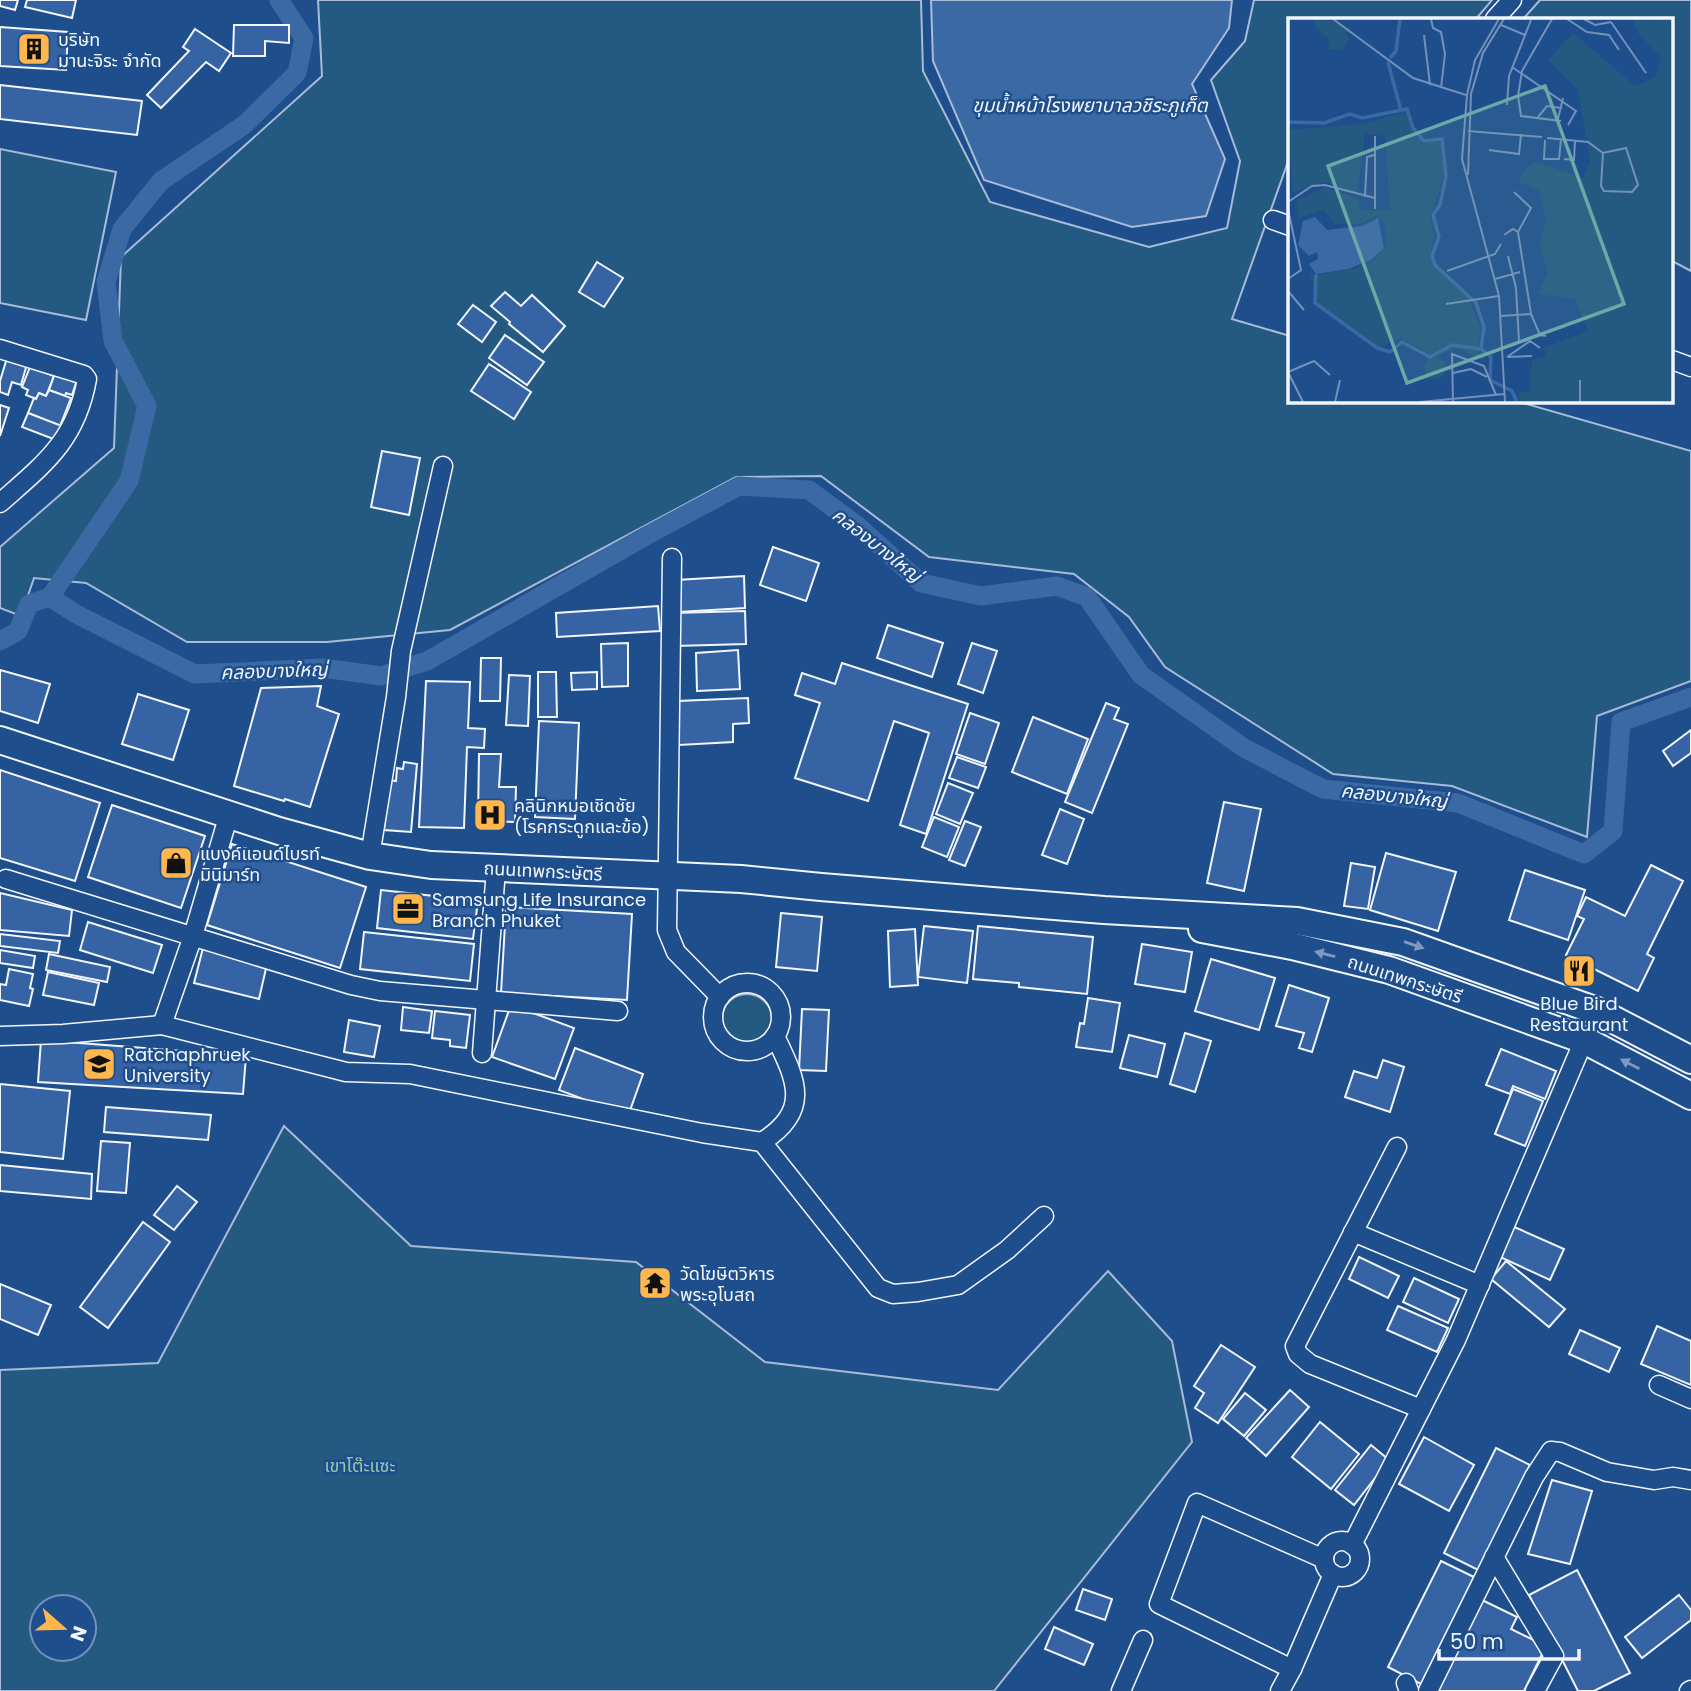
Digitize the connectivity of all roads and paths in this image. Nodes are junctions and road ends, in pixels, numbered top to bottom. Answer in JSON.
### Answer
{"nodes":[{"id":1,"x":1512,"y":0,"type":"edge"},
{"id":2,"x":1496,"y":18,"type":"edge"},
{"id":3,"x":0,"y":349,"type":"edge"},
{"id":4,"x":1674,"y":361,"type":"edge"},
{"id":5,"x":1691,"y":367,"type":"edge"},
{"id":6,"x":443,"y":466,"type":"dead end"},
{"id":7,"x":0,"y":503,"type":"edge"},
{"id":8,"x":672,"y":558,"type":"dead end"},
{"id":9,"x":0,"y":740,"type":"edge"},
{"id":10,"x":229,"y":814,"type":"junction"},
{"id":11,"x":370,"y":856,"type":"junction"},
{"id":12,"x":496,"y":869,"type":"junction"},
{"id":13,"x":667,"y":876,"type":"junction"},
{"id":14,"x":6,"y":878,"type":"dead end"},
{"id":15,"x":1295,"y":933,"type":"junction"},
{"id":16,"x":193,"y":936,"type":"junction"},
{"id":17,"x":720,"y":997,"type":"junction"},
{"id":18,"x":486,"y":999,"type":"junction"},
{"id":19,"x":618,"y":1011,"type":"dead end"},
{"id":20,"x":162,"y":1025,"type":"junction"},
{"id":21,"x":775,"y":1036,"type":"junction"},
{"id":22,"x":0,"y":1037,"type":"edge"},
{"id":23,"x":1584,"y":1040,"type":"junction"},
{"id":24,"x":482,"y":1053,"type":"dead end"},
{"id":25,"x":1691,"y":1059,"type":"edge"},
{"id":26,"x":1691,"y":1096,"type":"edge"},
{"id":27,"x":762,"y":1142,"type":"junction"},
{"id":28,"x":1398,"y":1147,"type":"dead end"},
{"id":29,"x":1044,"y":1216,"type":"dead end"},
{"id":30,"x":1353,"y":1232,"type":"junction"},
{"id":31,"x":1480,"y":1285,"type":"junction"},
{"id":32,"x":1659,"y":1385,"type":"dead end"},
{"id":33,"x":1691,"y":1399,"type":"edge"},
{"id":34,"x":1421,"y":1409,"type":"junction"},
{"id":35,"x":1691,"y":1480,"type":"edge"},
{"id":36,"x":1352,"y":1545,"type":"junction"},
{"id":37,"x":1494,"y":1557,"type":"junction"},
{"id":38,"x":1329,"y":1567,"type":"junction"},
{"id":39,"x":1143,"y":1640,"type":"dead end"},
{"id":40,"x":1292,"y":1669,"type":"junction"},
{"id":41,"x":1121,"y":1691,"type":"edge"},
{"id":42,"x":1280,"y":1691,"type":"edge"},
{"id":43,"x":1428,"y":1691,"type":"edge"},
{"id":44,"x":1535,"y":1691,"type":"edge"}],
"edges":[{"from":1,"to":2,"type":"street"},
{"from":3,"to":7,"type":"street"},
{"from":4,"to":5,"type":"street"},
{"from":6,"to":11,"type":"street"},
{"from":8,"to":13,"type":"street"},
{"from":9,"to":10,"type":"main road","name":"ถนนเทพกระษัตรี"},
{"from":10,"to":11,"type":"main road","name":"ถนนเทพกระษัตรี"},
{"from":10,"to":16,"type":"street"},
{"from":11,"to":12,"type":"main road","name":"ถนนเทพกระษัตรี"},
{"from":12,"to":13,"type":"main road","name":"ถนนเทพกระษัตรี"},
{"from":12,"to":18,"type":"street"},
{"from":13,"to":15,"type":"main road","name":"ถนนเทพกระษัตรี"},
{"from":13,"to":17,"type":"street"},
{"from":14,"to":16,"type":"street"},
{"from":23,"to":15,"type":"main road","name":"ถนนเทพกระษัตรี","one_way":true},
{"from":15,"to":25,"type":"main road","name":"ถนนเทพกระษัตรี","one_way":true},
{"from":16,"to":18,"type":"street"},
{"from":16,"to":20,"type":"street"},
{"from":17,"to":21,"type":"street"},
{"from":17,"to":21,"type":"street"},
{"from":18,"to":19,"type":"street"},
{"from":18,"to":24,"type":"street"},
{"from":20,"to":22,"type":"street"},
{"from":20,"to":27,"type":"street"},
{"from":21,"to":27,"type":"street"},
{"from":26,"to":23,"type":"main road","name":"ถนนเทพกระษัตรี","one_way":true},
{"from":23,"to":31,"type":"street"},
{"from":27,"to":29,"type":"street"},
{"from":28,"to":30,"type":"street"},
{"from":30,"to":31,"type":"street"},
{"from":30,"to":34,"type":"street"},
{"from":31,"to":34,"type":"street"},
{"from":32,"to":33,"type":"street"},
{"from":34,"to":36,"type":"street"},
{"from":35,"to":37,"type":"street"},
{"from":36,"to":38,"type":"street"},
{"from":36,"to":38,"type":"street"},
{"from":37,"to":43,"type":"street"},
{"from":37,"to":44,"type":"street"},
{"from":38,"to":40,"type":"street"},
{"from":38,"to":40,"type":"street"},
{"from":39,"to":41,"type":"street"},
{"from":40,"to":42,"type":"street"}]}
